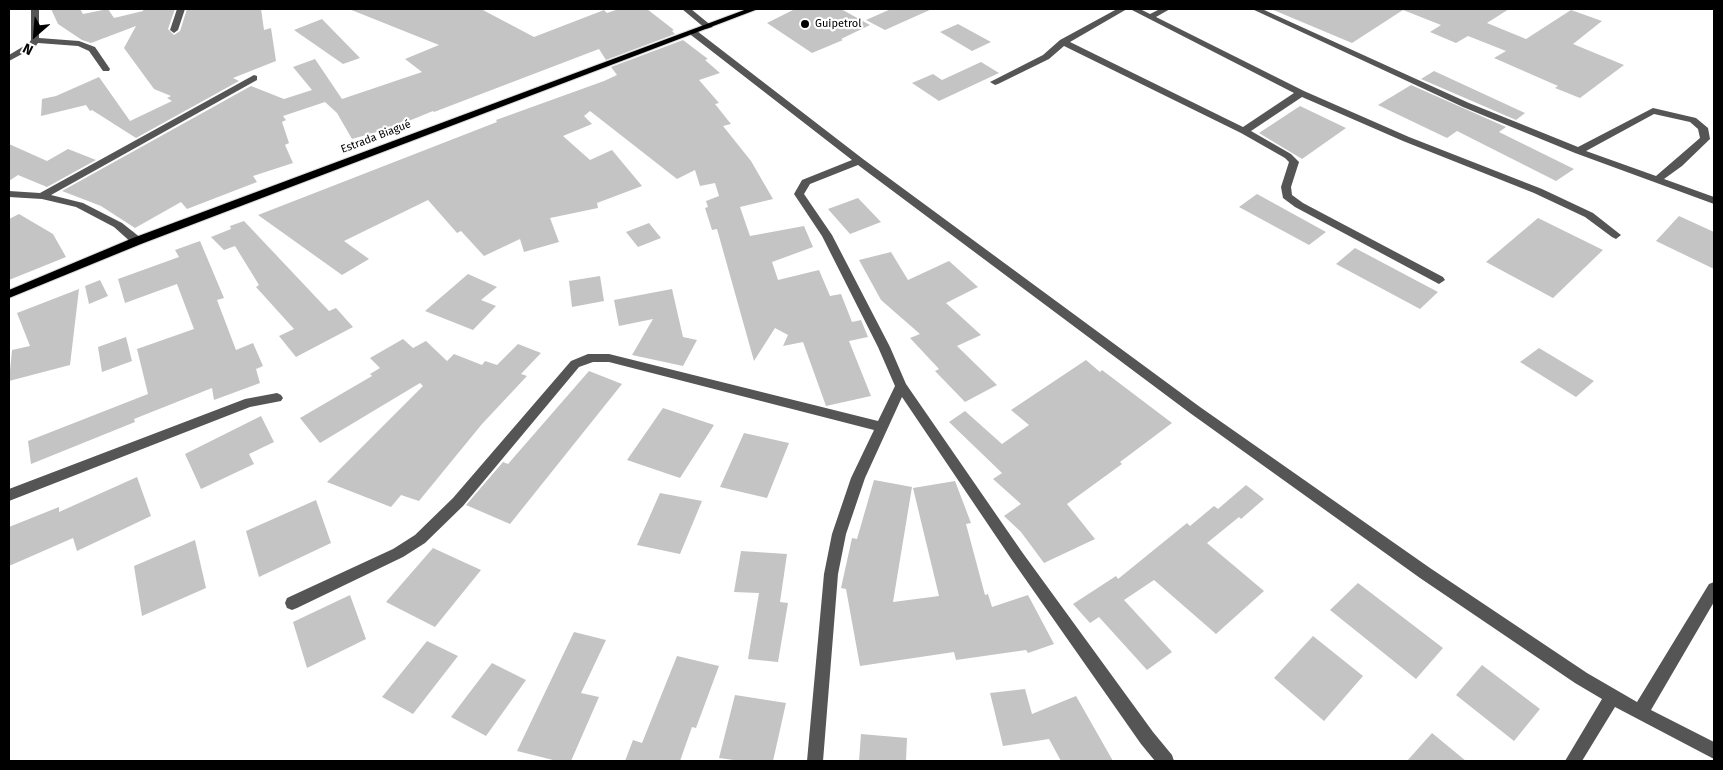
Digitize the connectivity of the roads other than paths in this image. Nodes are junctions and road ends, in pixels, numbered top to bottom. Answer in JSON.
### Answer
{"nodes":[{"id":1,"x":35,"y":9,"type":"edge"},
{"id":2,"x":181,"y":9,"type":"edge"},
{"id":3,"x":686,"y":9,"type":"edge"},
{"id":4,"x":754,"y":9,"type":"edge"},
{"id":5,"x":1124,"y":9,"type":"edge"},
{"id":6,"x":1134,"y":9,"type":"edge"},
{"id":7,"x":1166,"y":9,"type":"edge"},
{"id":8,"x":1256,"y":9,"type":"edge"},
{"id":9,"x":1150,"y":17,"type":"junction"},
{"id":10,"x":709,"y":26,"type":"junction"},
{"id":11,"x":174,"y":30,"type":"dead end"},
{"id":12,"x":694,"y":32,"type":"junction"},
{"id":13,"x":35,"y":40,"type":"junction"},
{"id":14,"x":1063,"y":42,"type":"junction"},
{"id":15,"x":9,"y":58,"type":"edge"},
{"id":16,"x":106,"y":69,"type":"dead end"},
{"id":17,"x":254,"y":78,"type":"dead end"},
{"id":18,"x":995,"y":82,"type":"dead end"},
{"id":19,"x":1301,"y":93,"type":"junction"},
{"id":20,"x":1244,"y":131,"type":"junction"},
{"id":21,"x":1578,"y":151,"type":"junction"},
{"id":22,"x":859,"y":161,"type":"junction"},
{"id":23,"x":1657,"y":180,"type":"junction"},
{"id":24,"x":9,"y":194,"type":"edge"},
{"id":25,"x":42,"y":196,"type":"junction"},
{"id":26,"x":1714,"y":201,"type":"edge"},
{"id":27,"x":1616,"y":235,"type":"dead end"},
{"id":28,"x":137,"y":241,"type":"junction"},
{"id":29,"x":1439,"y":280,"type":"dead end"},
{"id":30,"x":9,"y":294,"type":"edge"},
{"id":31,"x":901,"y":386,"type":"junction"},
{"id":32,"x":277,"y":398,"type":"dead end"},
{"id":33,"x":882,"y":427,"type":"junction"},
{"id":34,"x":9,"y":495,"type":"edge"},
{"id":35,"x":1714,"y":589,"type":"edge"},
{"id":36,"x":292,"y":603,"type":"dead end"},
{"id":37,"x":1612,"y":696,"type":"junction"},
{"id":38,"x":1640,"y":713,"type":"junction"},
{"id":39,"x":1714,"y":751,"type":"edge"},
{"id":40,"x":815,"y":761,"type":"edge"},
{"id":41,"x":1166,"y":761,"type":"edge"},
{"id":42,"x":1573,"y":761,"type":"edge"}],
"edges":[{"from":1,"to":13,"type":"street"},
{"from":2,"to":11,"type":"street"},
{"from":3,"to":10,"type":"street"},
{"from":4,"to":10,"type":"main road","name":"Estrada Biagué"},
{"from":5,"to":14,"type":"street"},
{"from":6,"to":9,"type":"street"},
{"from":7,"to":9,"type":"street"},
{"from":8,"to":21,"type":"street"},
{"from":9,"to":19,"type":"street"},
{"from":10,"to":12,"type":"main road","name":"Estrada Biagué"},
{"from":12,"to":22,"type":"street"},
{"from":12,"to":28,"type":"main road","name":"Estrada Biagué"},
{"from":13,"to":15,"type":"street"},
{"from":13,"to":16,"type":"street"},
{"from":14,"to":18,"type":"street"},
{"from":14,"to":20,"type":"street"},
{"from":17,"to":25,"type":"street"},
{"from":19,"to":20,"type":"street"},
{"from":19,"to":27,"type":"street"},
{"from":20,"to":29,"type":"street"},
{"from":21,"to":23,"type":"street"},
{"from":21,"to":23,"type":"street"},
{"from":22,"to":31,"type":"street"},
{"from":22,"to":37,"type":"street"},
{"from":23,"to":26,"type":"street"},
{"from":24,"to":25,"type":"street"},
{"from":25,"to":28,"type":"street"},
{"from":28,"to":30,"type":"main road","name":"Estrada Biagué"},
{"from":31,"to":33,"type":"street"},
{"from":31,"to":41,"type":"street"},
{"from":32,"to":34,"type":"street"},
{"from":33,"to":36,"type":"street"},
{"from":33,"to":40,"type":"street"},
{"from":35,"to":38,"type":"street"},
{"from":37,"to":38,"type":"street"},
{"from":37,"to":42,"type":"street"},
{"from":38,"to":39,"type":"street"}]}
